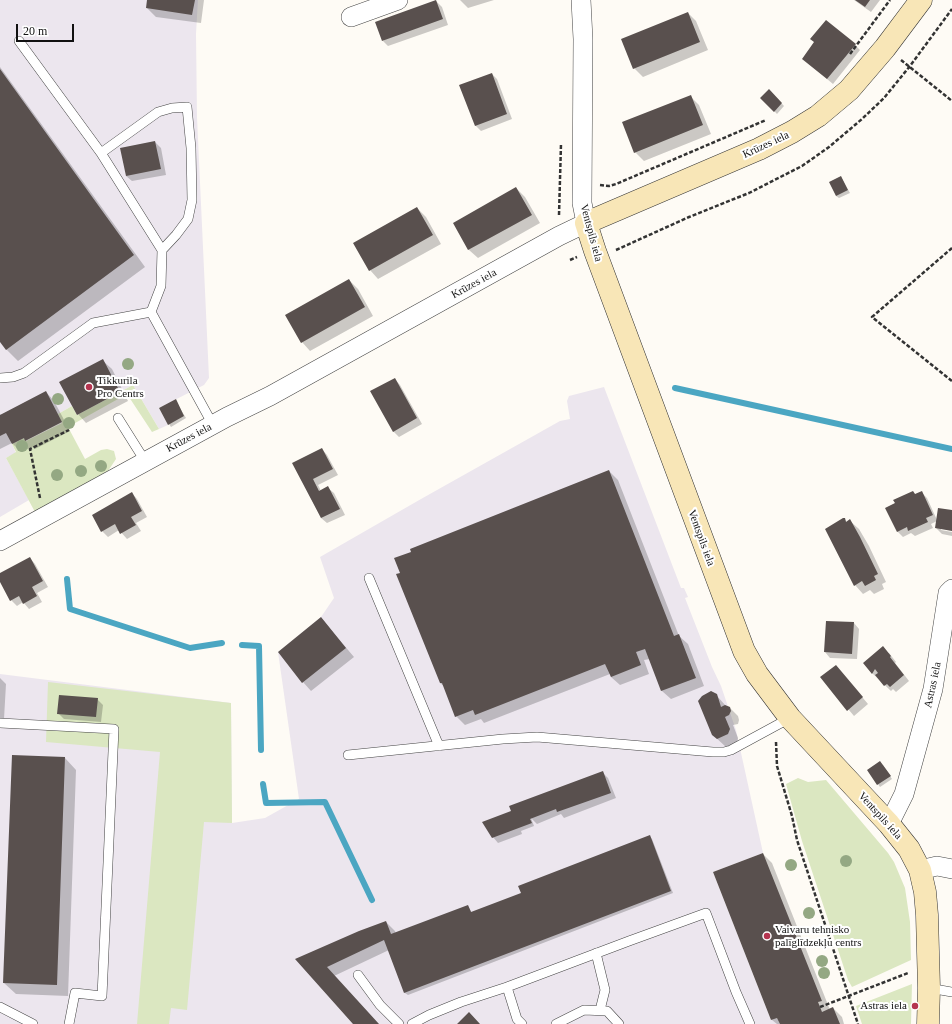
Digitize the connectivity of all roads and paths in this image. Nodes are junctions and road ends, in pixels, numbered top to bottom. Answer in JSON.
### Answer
{"nodes":[{"id":1,"x":398,"y":0,"type":"edge"},
{"id":2,"x":581,"y":0,"type":"edge"},
{"id":3,"x":890,"y":0,"type":"edge"},
{"id":4,"x":921,"y":0,"type":"edge"},
{"id":5,"x":351,"y":17,"type":"dead end"},
{"id":6,"x":19,"y":40,"type":"dead end"},
{"id":7,"x":885,"y":48,"type":"junction"},
{"id":8,"x":849,"y":56,"type":"dead end"},
{"id":9,"x":952,"y":101,"type":"edge"},
{"id":10,"x":769,"y":119,"type":"dead end"},
{"id":11,"x":562,"y":139,"type":"dead end"},
{"id":12,"x":101,"y":153,"type":"junction"},
{"id":13,"x":600,"y":185,"type":"dead end"},
{"id":14,"x":586,"y":223,"type":"junction"},
{"id":15,"x":559,"y":236,"type":"junction"},
{"id":16,"x":952,"y":248,"type":"edge"},
{"id":17,"x":162,"y":250,"type":"junction"},
{"id":18,"x":151,"y":312,"type":"junction"},
{"id":19,"x":0,"y":378,"type":"edge"},
{"id":20,"x":952,"y":381,"type":"edge"},
{"id":21,"x":118,"y":418,"type":"dead end"},
{"id":22,"x":213,"y":425,"type":"junction"},
{"id":23,"x":69,"y":430,"type":"dead end"},
{"id":24,"x":145,"y":462,"type":"junction"},
{"id":25,"x":41,"y":502,"type":"dead end"},
{"id":26,"x":0,"y":542,"type":"edge"},
{"id":27,"x":369,"y":578,"type":"dead end"},
{"id":28,"x":952,"y":589,"type":"edge"},
{"id":29,"x":790,"y":718,"type":"junction"},
{"id":30,"x":0,"y":723,"type":"edge"},
{"id":31,"x":776,"y":740,"type":"dead end"},
{"id":32,"x":439,"y":746,"type":"junction"},
{"id":33,"x":348,"y":755,"type":"dead end"},
{"id":34,"x":889,"y":824,"type":"junction"},
{"id":35,"x":952,"y":869,"type":"edge"},
{"id":36,"x":920,"y":870,"type":"junction"},
{"id":37,"x":596,"y":953,"type":"junction"},
{"id":38,"x":929,"y":965,"type":"junction"},
{"id":39,"x":358,"y":975,"type":"dead end"},
{"id":40,"x":507,"y":987,"type":"junction"},
{"id":41,"x":929,"y":988,"type":"junction"},
{"id":42,"x":952,"y":992,"type":"edge"},
{"id":43,"x":848,"y":996,"type":"junction"},
{"id":44,"x":0,"y":1007,"type":"edge"},
{"id":45,"x":820,"y":1007,"type":"dead end"},
{"id":46,"x":600,"y":1010,"type":"junction"},
{"id":47,"x":33,"y":1024,"type":"edge"},
{"id":48,"x":69,"y":1024,"type":"edge"},
{"id":49,"x":399,"y":1024,"type":"edge"},
{"id":50,"x":412,"y":1024,"type":"edge"},
{"id":51,"x":522,"y":1024,"type":"edge"},
{"id":52,"x":556,"y":1024,"type":"edge"},
{"id":53,"x":619,"y":1024,"type":"edge"},
{"id":54,"x":750,"y":1024,"type":"edge"},
{"id":55,"x":858,"y":1024,"type":"edge"},
{"id":56,"x":928,"y":1024,"type":"edge"}],
"edges":[{"from":1,"to":5,"type":"street"},
{"from":2,"to":14,"type":"street","name":"Ventspils iela"},
{"from":3,"to":8,"type":"path"},
{"from":4,"to":7,"type":"street","name":"Krūzes iela"},
{"from":6,"to":12,"type":"lane"},
{"from":7,"to":9,"type":"path"},
{"from":7,"to":14,"type":"street","name":"Krūzes iela"},
{"from":10,"to":13,"type":"path"},
{"from":11,"to":15,"type":"path"},
{"from":12,"to":17,"type":"lane"},
{"from":12,"to":17,"type":"lane"},
{"from":14,"to":15,"type":"street","name":"Krūzes iela"},
{"from":14,"to":29,"type":"street","name":"Ventspils iela"},
{"from":15,"to":22,"type":"street","name":"Krūzes iela"},
{"from":16,"to":20,"type":"path"},
{"from":17,"to":18,"type":"lane"},
{"from":18,"to":19,"type":"lane"},
{"from":18,"to":22,"type":"lane"},
{"from":21,"to":24,"type":"lane"},
{"from":22,"to":24,"type":"street","name":"Krūzes iela"},
{"from":23,"to":25,"type":"path"},
{"from":24,"to":26,"type":"street","name":"Krūzes iela"},
{"from":27,"to":32,"type":"lane"},
{"from":28,"to":34,"type":"street","name":"Astras iela"},
{"from":29,"to":32,"type":"lane"},
{"from":29,"to":34,"type":"street","name":"Ventspils iela"},
{"from":30,"to":48,"type":"lane"},
{"from":31,"to":43,"type":"path"},
{"from":32,"to":33,"type":"lane"},
{"from":34,"to":36,"type":"street","name":"Ventspils iela"},
{"from":35,"to":36,"type":"street"},
{"from":36,"to":38,"type":"street","name":"Ventspils iela"},
{"from":37,"to":40,"type":"lane"},
{"from":37,"to":46,"type":"lane"},
{"from":37,"to":54,"type":"lane"},
{"from":38,"to":41,"type":"street","name":"Ventspils iela"},
{"from":38,"to":43,"type":"path"},
{"from":39,"to":49,"type":"lane"},
{"from":40,"to":50,"type":"lane"},
{"from":40,"to":51,"type":"lane"},
{"from":41,"to":42,"type":"lane"},
{"from":41,"to":56,"type":"street","name":"Ventspils iela"},
{"from":43,"to":45,"type":"path"},
{"from":43,"to":55,"type":"path"},
{"from":44,"to":47,"type":"lane"},
{"from":46,"to":52,"type":"lane"},
{"from":46,"to":53,"type":"lane"}]}
